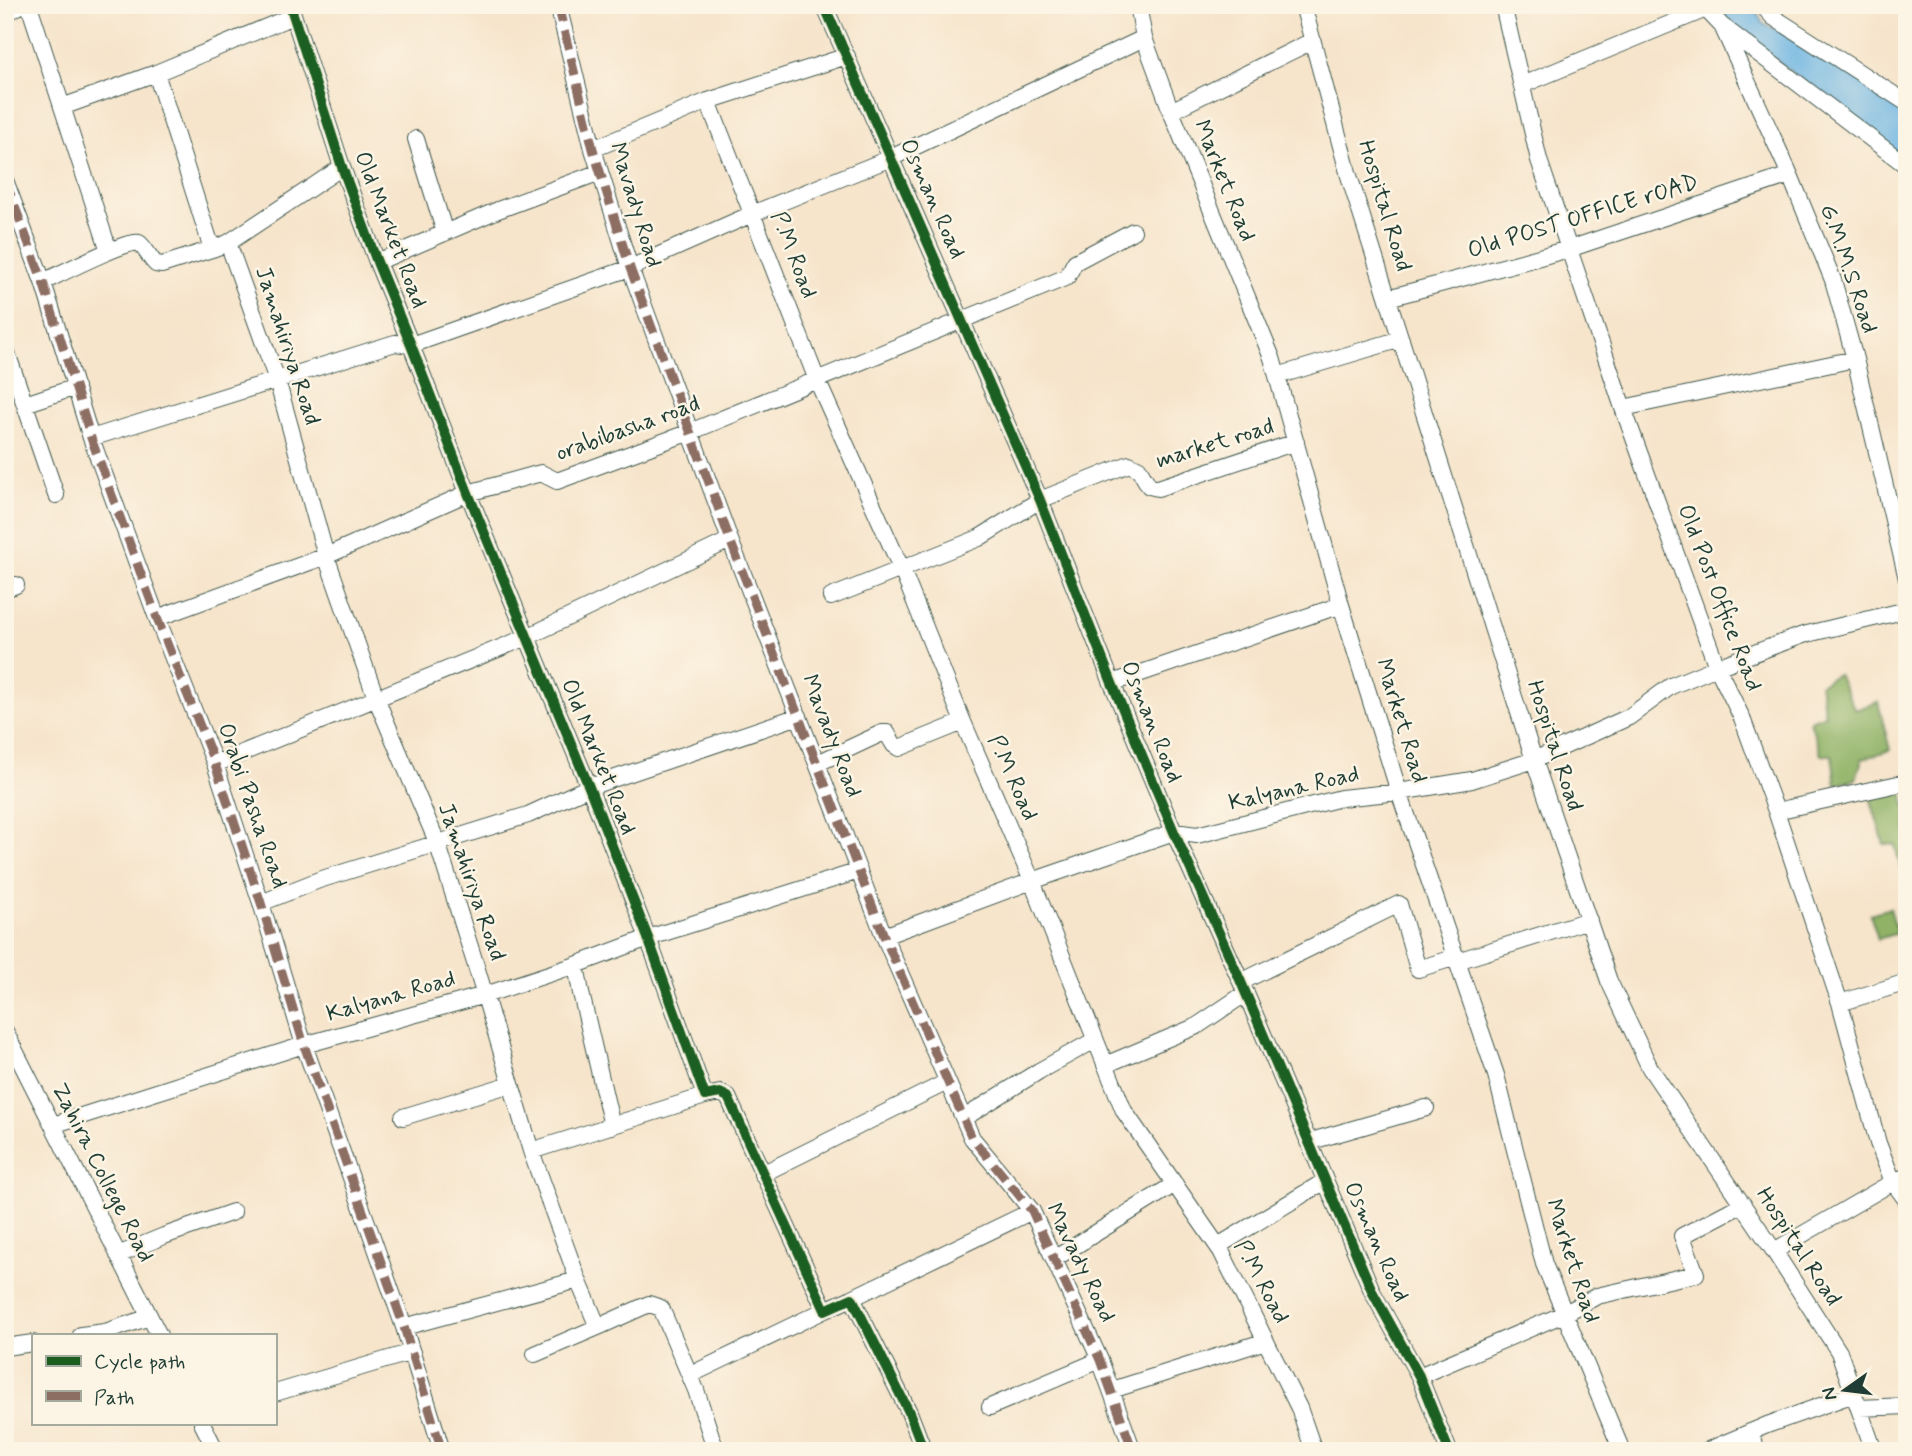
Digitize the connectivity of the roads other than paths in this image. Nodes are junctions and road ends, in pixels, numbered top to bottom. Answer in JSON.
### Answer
{"nodes":[{"id":1,"x":21,"y":5,"type":"edge"},
{"id":2,"x":29,"y":5,"type":"edge"},
{"id":3,"x":558,"y":5,"type":"edge"},
{"id":4,"x":824,"y":5,"type":"edge"},
{"id":5,"x":1138,"y":5,"type":"edge"},
{"id":6,"x":1303,"y":5,"type":"edge"},
{"id":7,"x":1503,"y":5,"type":"edge"},
{"id":8,"x":1762,"y":5,"type":"edge"},
{"id":9,"x":1704,"y":7,"type":"edge"},
{"id":10,"x":292,"y":11,"type":"edge"},
{"id":11,"x":5,"y":14,"type":"edge"},
{"id":12,"x":1721,"y":26,"type":"junction"},
{"id":13,"x":1143,"y":38,"type":"junction"},
{"id":14,"x":1312,"y":41,"type":"junction"},
{"id":15,"x":847,"y":56,"type":"junction"},
{"id":16,"x":156,"y":73,"type":"junction"},
{"id":17,"x":1522,"y":85,"type":"junction"},
{"id":18,"x":708,"y":101,"type":"junction"},
{"id":19,"x":1907,"y":103,"type":"edge"},
{"id":20,"x":62,"y":107,"type":"junction"},
{"id":21,"x":1171,"y":111,"type":"junction"},
{"id":22,"x":416,"y":139,"type":"dead end"},
{"id":23,"x":593,"y":149,"type":"junction"},
{"id":24,"x":891,"y":158,"type":"junction"},
{"id":25,"x":1907,"y":166,"type":"edge"},
{"id":26,"x":342,"y":167,"type":"junction"},
{"id":27,"x":600,"y":173,"type":"junction"},
{"id":28,"x":1790,"y":175,"type":"junction"},
{"id":29,"x":5,"y":180,"type":"edge"},
{"id":30,"x":752,"y":214,"type":"junction"},
{"id":31,"x":1133,"y":231,"type":"dead end"},
{"id":32,"x":445,"y":233,"type":"junction"},
{"id":33,"x":228,"y":243,"type":"junction"},
{"id":34,"x":212,"y":249,"type":"junction"},
{"id":35,"x":1569,"y":249,"type":"junction"},
{"id":36,"x":109,"y":251,"type":"junction"},
{"id":37,"x":377,"y":262,"type":"junction"},
{"id":38,"x":630,"y":268,"type":"junction"},
{"id":39,"x":43,"y":282,"type":"junction"},
{"id":40,"x":1388,"y":298,"type":"junction"},
{"id":41,"x":963,"y":321,"type":"junction"},
{"id":42,"x":1401,"y":339,"type":"junction"},
{"id":43,"x":411,"y":345,"type":"junction"},
{"id":44,"x":5,"y":346,"type":"edge"},
{"id":45,"x":1855,"y":359,"type":"junction"},
{"id":46,"x":1277,"y":376,"type":"junction"},
{"id":47,"x":277,"y":380,"type":"junction"},
{"id":48,"x":817,"y":380,"type":"junction"},
{"id":49,"x":76,"y":387,"type":"junction"},
{"id":50,"x":25,"y":404,"type":"junction"},
{"id":51,"x":1623,"y":408,"type":"junction"},
{"id":52,"x":690,"y":432,"type":"junction"},
{"id":53,"x":91,"y":438,"type":"junction"},
{"id":54,"x":1296,"y":442,"type":"junction"},
{"id":55,"x":468,"y":493,"type":"junction"},
{"id":56,"x":57,"y":495,"type":"dead end"},
{"id":57,"x":1040,"y":500,"type":"junction"},
{"id":58,"x":730,"y":540,"type":"junction"},
{"id":59,"x":326,"y":556,"type":"junction"},
{"id":60,"x":902,"y":570,"type":"junction"},
{"id":61,"x":1907,"y":579,"type":"edge"},
{"id":62,"x":831,"y":597,"type":"dead end"},
{"id":63,"x":1341,"y":605,"type":"junction"},
{"id":64,"x":1907,"y":610,"type":"edge"},
{"id":65,"x":157,"y":618,"type":"junction"},
{"id":66,"x":527,"y":637,"type":"junction"},
{"id":67,"x":1717,"y":667,"type":"junction"},
{"id":68,"x":1112,"y":683,"type":"junction"},
{"id":69,"x":376,"y":698,"type":"junction"},
{"id":70,"x":799,"y":716,"type":"junction"},
{"id":71,"x":962,"y":722,"type":"junction"},
{"id":72,"x":1534,"y":760,"type":"junction"},
{"id":73,"x":215,"y":764,"type":"junction"},
{"id":74,"x":817,"y":764,"type":"junction"},
{"id":75,"x":1907,"y":782,"type":"edge"},
{"id":76,"x":589,"y":787,"type":"junction"},
{"id":77,"x":1399,"y":792,"type":"junction"},
{"id":78,"x":1776,"y":811,"type":"junction"},
{"id":79,"x":1174,"y":832,"type":"junction"},
{"id":80,"x":436,"y":842,"type":"junction"},
{"id":81,"x":859,"y":871,"type":"junction"},
{"id":82,"x":1032,"y":881,"type":"junction"},
{"id":83,"x":261,"y":903,"type":"junction"},
{"id":84,"x":1589,"y":920,"type":"junction"},
{"id":85,"x":884,"y":936,"type":"junction"},
{"id":86,"x":648,"y":938,"type":"junction"},
{"id":87,"x":1456,"y":959,"type":"junction"},
{"id":88,"x":576,"y":965,"type":"junction"},
{"id":89,"x":1907,"y":982,"type":"edge"},
{"id":90,"x":1244,"y":987,"type":"junction"},
{"id":91,"x":485,"y":995,"type":"junction"},
{"id":92,"x":1840,"y":1003,"type":"junction"},
{"id":93,"x":5,"y":1031,"type":"edge"},
{"id":94,"x":1095,"y":1040,"type":"junction"},
{"id":95,"x":304,"y":1045,"type":"junction"},
{"id":96,"x":1105,"y":1065,"type":"junction"},
{"id":97,"x":947,"y":1082,"type":"junction"},
{"id":98,"x":512,"y":1084,"type":"junction"},
{"id":99,"x":705,"y":1097,"type":"junction"},
{"id":100,"x":1426,"y":1108,"type":"dead end"},
{"id":101,"x":402,"y":1117,"type":"dead end"},
{"id":102,"x":964,"y":1118,"type":"junction"},
{"id":103,"x":53,"y":1125,"type":"junction"},
{"id":104,"x":612,"y":1126,"type":"junction"},
{"id":105,"x":1308,"y":1142,"type":"junction"},
{"id":106,"x":531,"y":1151,"type":"junction"},
{"id":107,"x":762,"y":1174,"type":"junction"},
{"id":108,"x":1900,"y":1179,"type":"edge"},
{"id":109,"x":1325,"y":1181,"type":"junction"},
{"id":110,"x":1175,"y":1184,"type":"junction"},
{"id":111,"x":1907,"y":1201,"type":"edge"},
{"id":112,"x":1743,"y":1204,"type":"junction"},
{"id":113,"x":1032,"y":1211,"type":"junction"},
{"id":114,"x":233,"y":1212,"type":"dead end"},
{"id":115,"x":1218,"y":1246,"type":"junction"},
{"id":116,"x":1774,"y":1251,"type":"junction"},
{"id":117,"x":118,"y":1255,"type":"junction"},
{"id":118,"x":1054,"y":1259,"type":"junction"},
{"id":119,"x":578,"y":1280,"type":"junction"},
{"id":120,"x":852,"y":1298,"type":"junction"},
{"id":121,"x":825,"y":1310,"type":"junction"},
{"id":122,"x":1564,"y":1314,"type":"junction"},
{"id":123,"x":150,"y":1317,"type":"junction"},
{"id":124,"x":404,"y":1327,"type":"junction"},
{"id":125,"x":598,"y":1327,"type":"junction"},
{"id":126,"x":89,"y":1334,"type":"edge"},
{"id":127,"x":158,"y":1334,"type":"edge"},
{"id":128,"x":1266,"y":1341,"type":"junction"},
{"id":129,"x":32,"y":1343,"type":"edge"},
{"id":130,"x":5,"y":1347,"type":"edge"},
{"id":131,"x":412,"y":1352,"type":"junction"},
{"id":132,"x":535,"y":1354,"type":"dead end"},
{"id":133,"x":1100,"y":1360,"type":"junction"},
{"id":134,"x":690,"y":1375,"type":"junction"},
{"id":135,"x":1419,"y":1376,"type":"junction"},
{"id":136,"x":1112,"y":1390,"type":"junction"},
{"id":137,"x":276,"y":1393,"type":"edge"},
{"id":138,"x":1856,"y":1401,"type":"junction"},
{"id":139,"x":1907,"y":1406,"type":"edge"},
{"id":140,"x":990,"y":1407,"type":"dead end"},
{"id":141,"x":202,"y":1424,"type":"edge"},
{"id":142,"x":1750,"y":1432,"type":"junction"},
{"id":143,"x":216,"y":1451,"type":"edge"},
{"id":144,"x":442,"y":1451,"type":"edge"},
{"id":145,"x":716,"y":1451,"type":"edge"},
{"id":146,"x":924,"y":1451,"type":"edge"},
{"id":147,"x":1133,"y":1451,"type":"edge"},
{"id":148,"x":1314,"y":1451,"type":"edge"},
{"id":149,"x":1449,"y":1451,"type":"edge"},
{"id":150,"x":1622,"y":1451,"type":"edge"},
{"id":151,"x":1706,"y":1451,"type":"edge"},
{"id":152,"x":1757,"y":1451,"type":"edge"},
{"id":153,"x":1874,"y":1451,"type":"edge"}],
"edges":[{"from":1,"to":11,"type":"street"},
{"from":2,"to":20,"type":"street"},
{"from":3,"to":23,"type":"street","name":"Mavady Road"},
{"from":4,"to":15,"type":"street","name":"Osman Road"},
{"from":5,"to":13,"type":"street","name":"Market Road"},
{"from":6,"to":14,"type":"street","name":"Hospital Road"},
{"from":7,"to":17,"type":"street","name":"Old Post Office Road"},
{"from":8,"to":19,"type":"street"},
{"from":9,"to":12,"type":"street"},
{"from":9,"to":17,"type":"street"},
{"from":10,"to":16,"type":"street"},
{"from":10,"to":26,"type":"street","name":"Old Market Road"},
{"from":12,"to":25,"type":"street"},
{"from":12,"to":28,"type":"street","name":"G.M.M.S Road"},
{"from":13,"to":21,"type":"street","name":"Market Road"},
{"from":13,"to":24,"type":"street"},
{"from":14,"to":21,"type":"street"},
{"from":14,"to":40,"type":"street","name":"Hospital Road"},
{"from":15,"to":18,"type":"street"},
{"from":15,"to":24,"type":"street","name":"Osman Road"},
{"from":16,"to":20,"type":"street"},
{"from":16,"to":34,"type":"street"},
{"from":17,"to":35,"type":"street","name":"Old Post Office Road"},
{"from":18,"to":23,"type":"street"},
{"from":18,"to":30,"type":"street","name":"P.M Road"},
{"from":20,"to":36,"type":"street"},
{"from":21,"to":46,"type":"street","name":"Market Road"},
{"from":22,"to":32,"type":"street"},
{"from":23,"to":27,"type":"street","name":"Mavady Road"},
{"from":24,"to":30,"type":"street"},
{"from":24,"to":41,"type":"street","name":"Osman Road"},
{"from":26,"to":33,"type":"street"},
{"from":26,"to":37,"type":"street","name":"Old Market Road"},
{"from":27,"to":32,"type":"street"},
{"from":27,"to":38,"type":"street","name":"Mavady Road"},
{"from":28,"to":35,"type":"street","name":"Old POST OFFICE rOAD"},
{"from":28,"to":45,"type":"street","name":"G.M.M.S Road"},
{"from":29,"to":39,"type":"street","name":"Orabi Pasha Road"},
{"from":30,"to":38,"type":"street"},
{"from":30,"to":48,"type":"street","name":"P.M Road"},
{"from":31,"to":41,"type":"street","name":"orabibasha road"},
{"from":32,"to":37,"type":"street"},
{"from":33,"to":34,"type":"street"},
{"from":33,"to":47,"type":"street","name":"Jamahiriya Road"},
{"from":34,"to":36,"type":"street"},
{"from":35,"to":40,"type":"street","name":"Old POST OFFICE rOAD"},
{"from":35,"to":51,"type":"street","name":"Old Post Office Road"},
{"from":36,"to":39,"type":"street"},
{"from":37,"to":43,"type":"street","name":"Old Market Road"},
{"from":38,"to":43,"type":"street"},
{"from":38,"to":52,"type":"street","name":"Mavady Road"},
{"from":39,"to":49,"type":"street","name":"Orabi Pasha Road"},
{"from":40,"to":42,"type":"street","name":"Hospital Road"},
{"from":41,"to":48,"type":"street","name":"orabibasha road"},
{"from":41,"to":57,"type":"street","name":"Osman Road"},
{"from":42,"to":46,"type":"street"},
{"from":42,"to":72,"type":"street","name":"Hospital Road"},
{"from":43,"to":47,"type":"street"},
{"from":43,"to":55,"type":"street","name":"Old Market Road"},
{"from":44,"to":50,"type":"street"},
{"from":45,"to":51,"type":"street"},
{"from":45,"to":61,"type":"street","name":"G.M.M.S Road"},
{"from":46,"to":54,"type":"street","name":"Market Road"},
{"from":47,"to":53,"type":"street"},
{"from":47,"to":59,"type":"street","name":"Jamahiriya Road"},
{"from":48,"to":52,"type":"street","name":"orabibasha road"},
{"from":48,"to":60,"type":"street","name":"P.M Road"},
{"from":49,"to":50,"type":"street"},
{"from":49,"to":53,"type":"street","name":"Orabi Pasha Road"},
{"from":50,"to":56,"type":"street"},
{"from":51,"to":67,"type":"street","name":"Old Post Office Road"},
{"from":52,"to":55,"type":"street","name":"orabibasha road"},
{"from":52,"to":58,"type":"street","name":"Mavady Road"},
{"from":53,"to":65,"type":"street","name":"Orabi Pasha Road"},
{"from":54,"to":57,"type":"street","name":"market road"},
{"from":54,"to":63,"type":"street","name":"Market Road"},
{"from":55,"to":59,"type":"street","name":"orabibasha road"},
{"from":55,"to":66,"type":"street","name":"Old Market Road"},
{"from":57,"to":60,"type":"street"},
{"from":57,"to":68,"type":"street","name":"Osman Road"},
{"from":58,"to":66,"type":"street"},
{"from":58,"to":70,"type":"street","name":"Mavady Road"},
{"from":59,"to":65,"type":"street","name":"orabibasha road"},
{"from":59,"to":69,"type":"street","name":"Jamahiriya Road"},
{"from":60,"to":62,"type":"street"},
{"from":60,"to":71,"type":"street","name":"P.M Road"},
{"from":63,"to":68,"type":"street"},
{"from":63,"to":77,"type":"street","name":"Market Road"},
{"from":64,"to":67,"type":"street","name":"Kalyana Road"},
{"from":65,"to":73,"type":"street","name":"Orabi Pasha Road"},
{"from":66,"to":69,"type":"street"},
{"from":66,"to":76,"type":"street","name":"Old Market Road"},
{"from":67,"to":72,"type":"street","name":"Kalyana Road"},
{"from":67,"to":78,"type":"street","name":"Old Post Office Road"},
{"from":68,"to":79,"type":"street","name":"Osman Road"},
{"from":69,"to":73,"type":"street"},
{"from":69,"to":80,"type":"street","name":"Jamahiriya Road"},
{"from":70,"to":74,"type":"street","name":"Mavady Road"},
{"from":70,"to":76,"type":"street"},
{"from":71,"to":74,"type":"street"},
{"from":71,"to":82,"type":"street","name":"P.M Road"},
{"from":72,"to":77,"type":"street","name":"Kalyana Road"},
{"from":72,"to":84,"type":"street","name":"Hospital Road"},
{"from":73,"to":83,"type":"street","name":"Orabi Pasha Road"},
{"from":74,"to":81,"type":"street","name":"Mavady Road"},
{"from":75,"to":78,"type":"street"},
{"from":76,"to":80,"type":"street"},
{"from":76,"to":86,"type":"street","name":"Old Market Road"},
{"from":77,"to":79,"type":"street","name":"Kalyana Road"},
{"from":77,"to":87,"type":"street","name":"Market Road"},
{"from":78,"to":92,"type":"street","name":"Old Post Office Road"},
{"from":79,"to":82,"type":"street","name":"Kalyana Road"},
{"from":79,"to":90,"type":"street","name":"Osman Road"},
{"from":80,"to":83,"type":"street"},
{"from":80,"to":91,"type":"street","name":"Jamahiriya Road"},
{"from":81,"to":85,"type":"street","name":"Mavady Road"},
{"from":81,"to":86,"type":"street","name":"Kalyana Road"},
{"from":82,"to":85,"type":"street","name":"Kalyana Road"},
{"from":82,"to":94,"type":"street","name":"P.M Road"},
{"from":83,"to":95,"type":"street","name":"Orabi Pasha Road"},
{"from":84,"to":87,"type":"street"},
{"from":84,"to":112,"type":"street","name":"Hospital Road"},
{"from":85,"to":97,"type":"street","name":"Mavady Road"},
{"from":86,"to":88,"type":"street","name":"Kalyana Road"},
{"from":86,"to":99,"type":"street","name":"Old Market Road"},
{"from":87,"to":90,"type":"street"},
{"from":87,"to":122,"type":"street","name":"Market Road"},
{"from":88,"to":91,"type":"street","name":"Kalyana Road"},
{"from":88,"to":104,"type":"street"},
{"from":89,"to":92,"type":"street"},
{"from":90,"to":96,"type":"street"},
{"from":90,"to":105,"type":"street","name":"Osman Road"},
{"from":91,"to":95,"type":"street","name":"Kalyana Road"},
{"from":91,"to":98,"type":"street","name":"Jamahiriya Road"},
{"from":92,"to":108,"type":"street","name":"Old Post Office Road"},
{"from":93,"to":103,"type":"street","name":"Zahira College Road"},
{"from":94,"to":96,"type":"street","name":"P.M Road"},
{"from":94,"to":102,"type":"street"},
{"from":95,"to":103,"type":"street","name":"Kalyana Road"},
{"from":95,"to":124,"type":"street","name":"Orabi Pasha Road"},
{"from":96,"to":110,"type":"street","name":"P.M Road"},
{"from":97,"to":102,"type":"street","name":"Mavady Road"},
{"from":97,"to":107,"type":"street"},
{"from":98,"to":101,"type":"street"},
{"from":98,"to":106,"type":"street","name":"Jamahiriya Road"},
{"from":99,"to":104,"type":"street"},
{"from":99,"to":107,"type":"street"},
{"from":100,"to":105,"type":"street"},
{"from":102,"to":113,"type":"street","name":"Mavady Road"},
{"from":103,"to":117,"type":"street","name":"Zahira College Road"},
{"from":104,"to":106,"type":"street"},
{"from":105,"to":109,"type":"street","name":"Osman Road"},
{"from":106,"to":119,"type":"street","name":"Jamahiriya Road"},
{"from":107,"to":121,"type":"street"},
{"from":108,"to":111,"type":"street","name":"Old Post Office Road"},
{"from":108,"to":116,"type":"street"},
{"from":109,"to":115,"type":"street"},
{"from":109,"to":135,"type":"street","name":"Osman Road"},
{"from":110,"to":115,"type":"street","name":"P.M Road"},
{"from":110,"to":118,"type":"street"},
{"from":112,"to":116,"type":"street","name":"Hospital Road"},
{"from":112,"to":122,"type":"street"},
{"from":113,"to":118,"type":"street","name":"Mavady Road"},
{"from":113,"to":120,"type":"street"},
{"from":114,"to":117,"type":"street"},
{"from":115,"to":128,"type":"street","name":"P.M Road"},
{"from":116,"to":138,"type":"street","name":"Hospital Road"},
{"from":117,"to":123,"type":"street","name":"Zahira College Road"},
{"from":118,"to":133,"type":"street","name":"Mavady Road"},
{"from":119,"to":124,"type":"street"},
{"from":119,"to":125,"type":"street","name":"Jamahiriya Road"},
{"from":120,"to":121,"type":"street"},
{"from":120,"to":146,"type":"street"},
{"from":121,"to":134,"type":"street"},
{"from":122,"to":135,"type":"street"},
{"from":122,"to":150,"type":"street","name":"Market Road"},
{"from":123,"to":126,"type":"street"},
{"from":123,"to":127,"type":"street","name":"Zahira College Road"},
{"from":124,"to":131,"type":"street","name":"Orabi Pasha Road"},
{"from":125,"to":132,"type":"street"},
{"from":125,"to":134,"type":"street"},
{"from":128,"to":136,"type":"street"},
{"from":128,"to":148,"type":"street","name":"P.M Road"},
{"from":129,"to":130,"type":"street"},
{"from":131,"to":137,"type":"street"},
{"from":131,"to":144,"type":"street","name":"Orabi Pasha Road"},
{"from":133,"to":136,"type":"street","name":"Mavady Road"},
{"from":133,"to":140,"type":"street"},
{"from":134,"to":145,"type":"street"},
{"from":135,"to":149,"type":"street","name":"Osman Road"},
{"from":136,"to":147,"type":"street","name":"Mavady Road"},
{"from":138,"to":139,"type":"street"},
{"from":138,"to":142,"type":"street"},
{"from":138,"to":153,"type":"street","name":"Hospital Road"},
{"from":141,"to":143,"type":"street"},
{"from":142,"to":151,"type":"street"},
{"from":142,"to":152,"type":"street"}]}
